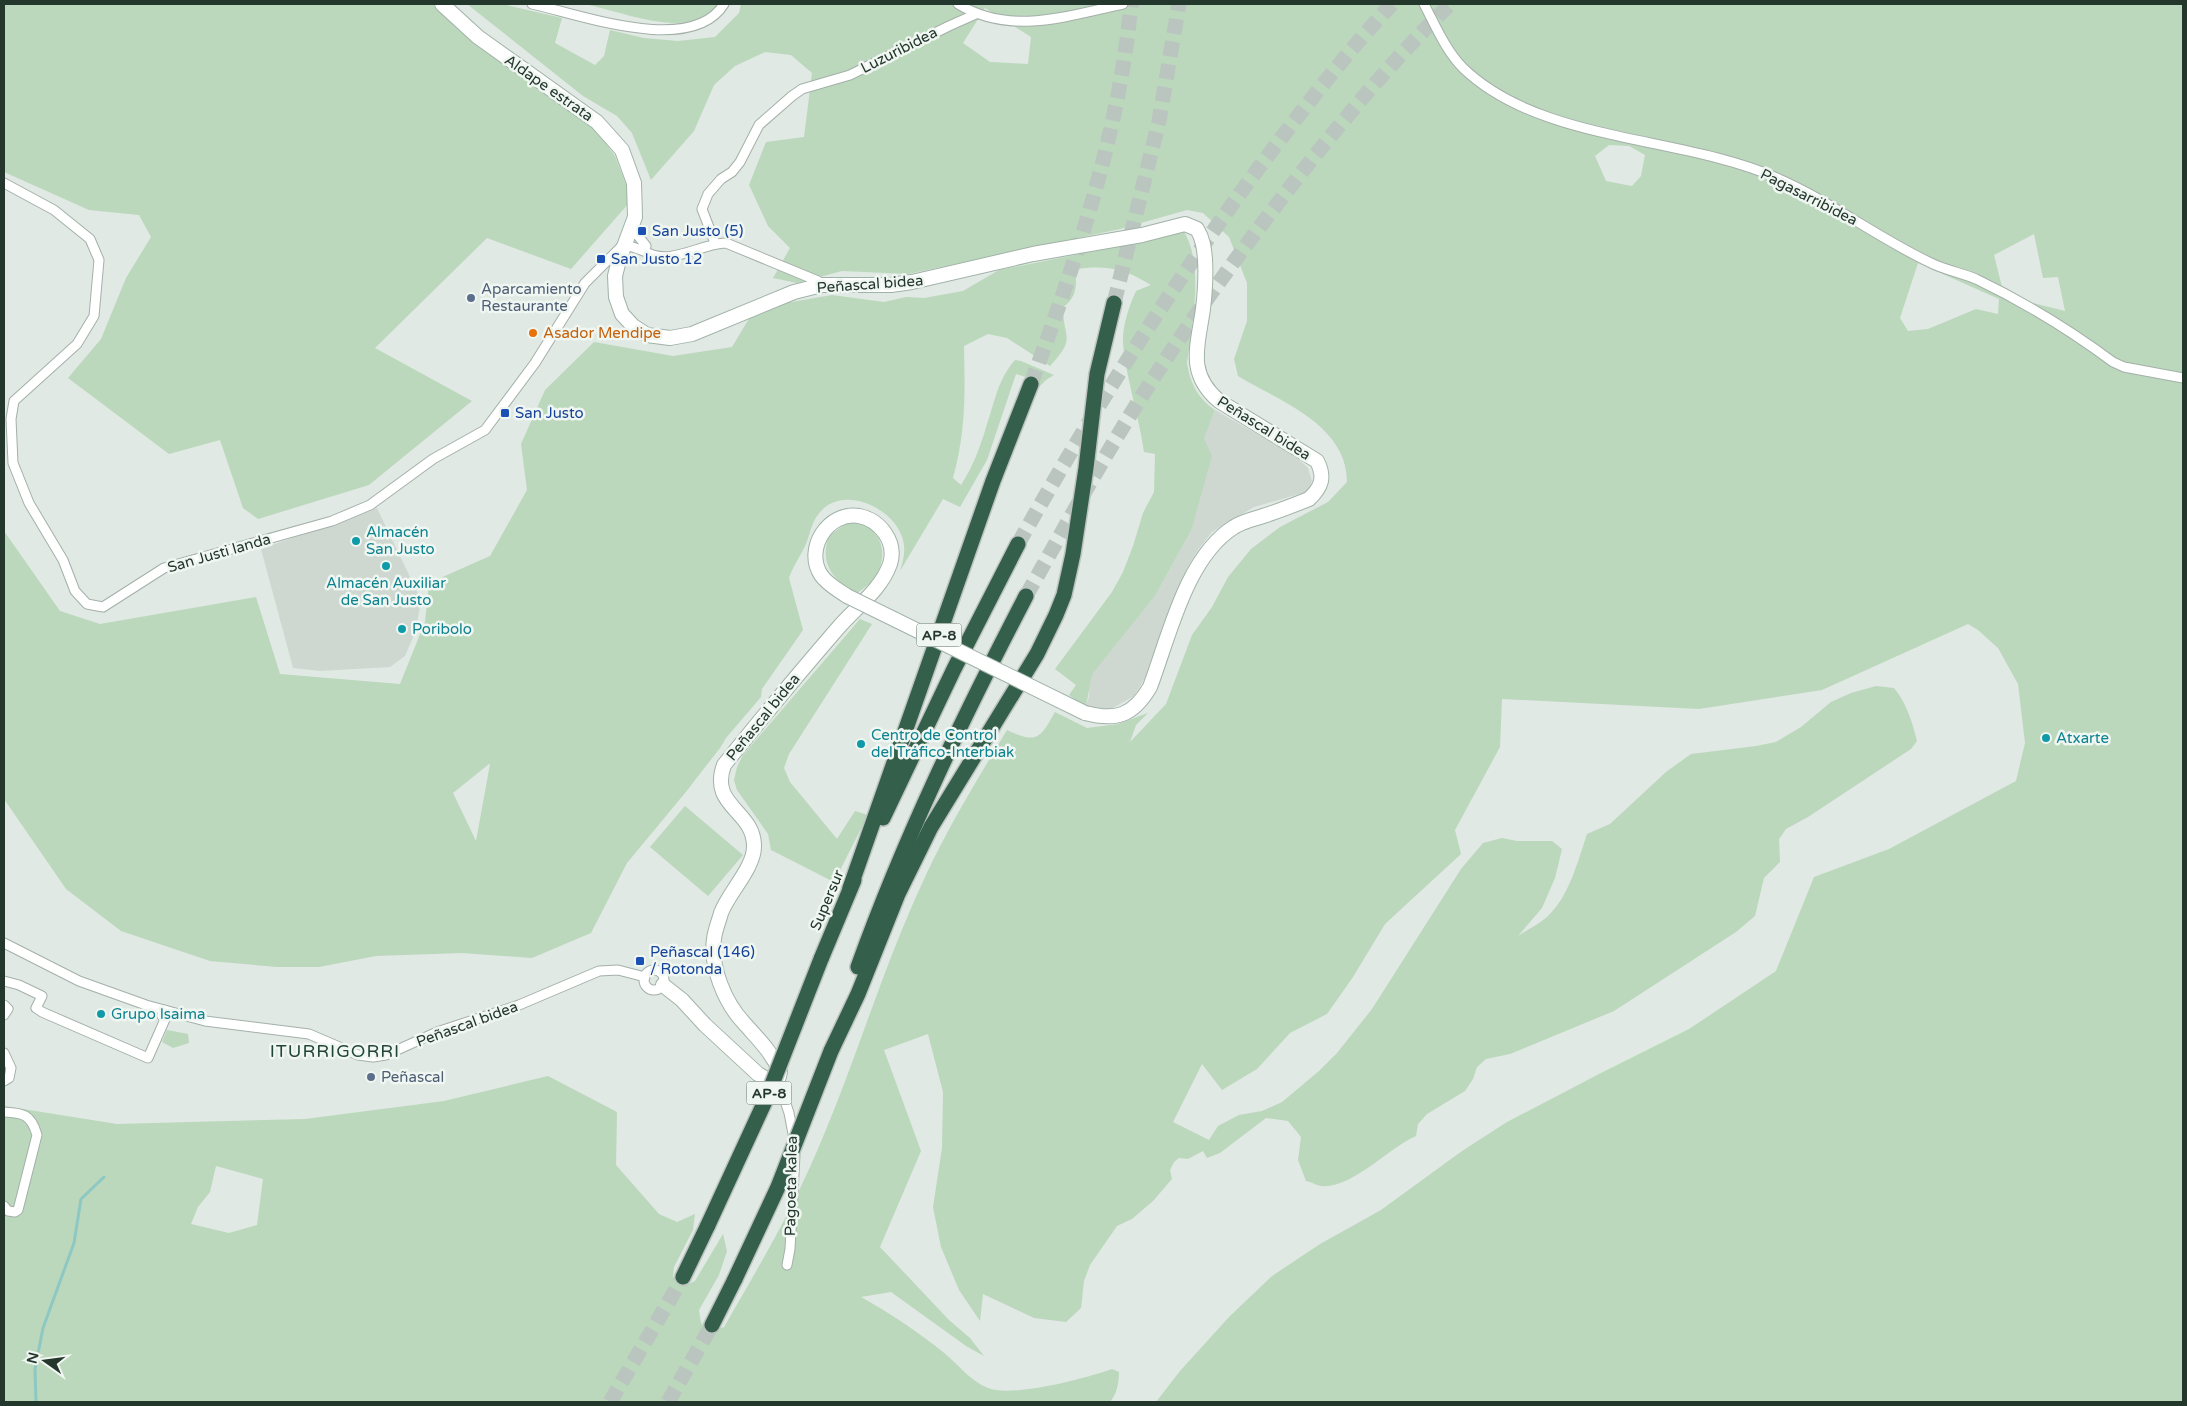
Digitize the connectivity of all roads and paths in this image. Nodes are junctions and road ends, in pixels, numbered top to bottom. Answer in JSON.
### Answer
{"nodes":[{"id":1,"x":442,"y":4,"type":"edge"},
{"id":2,"x":532,"y":4,"type":"edge"},
{"id":3,"x":724,"y":4,"type":"edge"},
{"id":4,"x":958,"y":4,"type":"edge"},
{"id":5,"x":1123,"y":4,"type":"edge"},
{"id":6,"x":1424,"y":4,"type":"edge"},
{"id":7,"x":976,"y":14,"type":"junction"},
{"id":8,"x":5,"y":185,"type":"edge"},
{"id":9,"x":632,"y":228,"type":"junction"},
{"id":10,"x":715,"y":243,"type":"junction"},
{"id":11,"x":624,"y":244,"type":"junction"},
{"id":12,"x":644,"y":251,"type":"junction"},
{"id":13,"x":822,"y":285,"type":"junction"},
{"id":14,"x":1114,"y":304,"type":"tunnel mouth"},
{"id":15,"x":2183,"y":378,"type":"edge"},
{"id":16,"x":1031,"y":384,"type":"tunnel mouth"},
{"id":17,"x":1018,"y":544,"type":"tunnel mouth"},
{"id":18,"x":1026,"y":596,"type":"tunnel mouth"},
{"id":19,"x":850,"y":888,"type":"junction"},
{"id":20,"x":4,"y":943,"type":"edge"},
{"id":21,"x":645,"y":977,"type":"junction"},
{"id":22,"x":4,"y":982,"type":"edge"},
{"id":23,"x":663,"y":985,"type":"junction"},
{"id":24,"x":854,"y":992,"type":"junction"},
{"id":25,"x":4,"y":1005,"type":"edge"},
{"id":26,"x":164,"y":1010,"type":"junction"},
{"id":27,"x":4,"y":1015,"type":"edge"},
{"id":28,"x":4,"y":1053,"type":"edge"},
{"id":29,"x":778,"y":1080,"type":"junction"},
{"id":30,"x":4,"y":1081,"type":"edge"},
{"id":31,"x":4,"y":1112,"type":"edge"},
{"id":32,"x":4,"y":1206,"type":"edge"},
{"id":33,"x":787,"y":1265,"type":"dead end"},
{"id":34,"x":683,"y":1277,"type":"tunnel mouth"},
{"id":35,"x":712,"y":1325,"type":"tunnel mouth"}],
"edges":[{"from":1,"to":9,"type":"street","name":"Aldape estrata"},
{"from":2,"to":3,"type":"street"},
{"from":4,"to":7,"type":"street"},
{"from":5,"to":7,"type":"street"},
{"from":6,"to":15,"type":"street","name":"Pagasarribidea"},
{"from":7,"to":10,"type":"street","name":"Luzuribidea"},
{"from":8,"to":11,"type":"street","name":"San Justi landa"},
{"from":9,"to":11,"type":"street","name":"Aldape estrata"},
{"from":9,"to":12,"type":"street"},
{"from":10,"to":12,"type":"street"},
{"from":10,"to":13,"type":"street"},
{"from":11,"to":12,"type":"street"},
{"from":11,"to":13,"type":"street","name":"Peñascal bidea"},
{"from":13,"to":29,"type":"street","name":"Peñascal bidea","bridge":true},
{"from":14,"to":24,"type":"highway"},
{"from":16,"to":19,"type":"highway","number":"AP-8"},
{"from":17,"to":19,"type":"highway","name":"Supersur","number":"AP-8"},
{"from":18,"to":24,"type":"highway","number":"AP-8"},
{"from":19,"to":34,"type":"highway","name":"Supersur","number":"AP-8","bridge":true},
{"from":20,"to":26,"type":"street","name":"Peñascal bidea"},
{"from":21,"to":23,"type":"street"},
{"from":21,"to":23,"type":"street"},
{"from":21,"to":26,"type":"street","name":"Peñascal bidea"},
{"from":22,"to":26,"type":"street"},
{"from":23,"to":29,"type":"street"},
{"from":24,"to":35,"type":"highway","number":"AP-8","bridge":true},
{"from":25,"to":27,"type":"street"},
{"from":28,"to":30,"type":"street"},
{"from":29,"to":33,"type":"street","name":"Pagoeta kalea"},
{"from":31,"to":32,"type":"street"}]}
